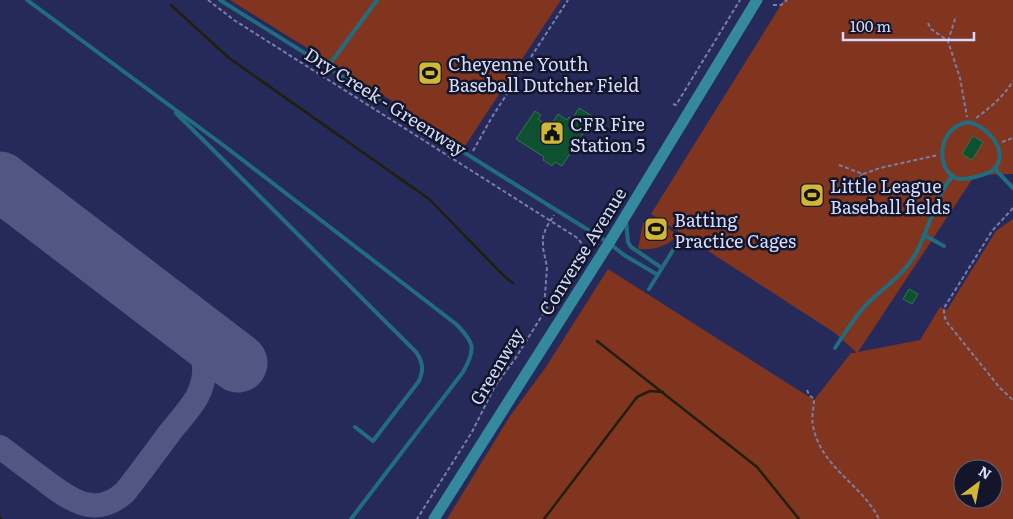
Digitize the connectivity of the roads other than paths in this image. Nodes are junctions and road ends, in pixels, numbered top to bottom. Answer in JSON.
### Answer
{"nodes":[{"id":1,"x":27,"y":0,"type":"edge"},
{"id":2,"x":220,"y":0,"type":"edge"},
{"id":3,"x":377,"y":0,"type":"edge"},
{"id":4,"x":757,"y":0,"type":"edge"},
{"id":5,"x":327,"y":68,"type":"junction"},
{"id":6,"x":168,"y":105,"type":"junction"},
{"id":7,"x":995,"y":169,"type":"junction"},
{"id":8,"x":953,"y":176,"type":"junction"},
{"id":9,"x":1013,"y":188,"type":"edge"},
{"id":10,"x":626,"y":215,"type":"junction"},
{"id":11,"x":924,"y":235,"type":"junction"},
{"id":12,"x":609,"y":243,"type":"junction"},
{"id":13,"x":944,"y":246,"type":"dead end"},
{"id":14,"x":675,"y":247,"type":"dead end"},
{"id":15,"x":662,"y":268,"type":"junction"},
{"id":16,"x":658,"y":275,"type":"junction"},
{"id":17,"x":649,"y":289,"type":"dead end"},
{"id":18,"x":835,"y":348,"type":"dead end"},
{"id":19,"x":355,"y":427,"type":"dead end"},
{"id":20,"x":351,"y":519,"type":"edge"},
{"id":21,"x":434,"y":519,"type":"edge"}],
"edges":[{"from":1,"to":6,"type":"lane"},
{"from":2,"to":5,"type":"lane"},
{"from":3,"to":5,"type":"lane"},
{"from":4,"to":10,"type":"main road","name":"Converse Avenue"},
{"from":5,"to":12,"type":"lane"},
{"from":6,"to":19,"type":"lane"},
{"from":6,"to":20,"type":"lane"},
{"from":7,"to":8,"type":"lane"},
{"from":7,"to":8,"type":"lane"},
{"from":7,"to":9,"type":"lane"},
{"from":8,"to":11,"type":"lane"},
{"from":10,"to":12,"type":"main road","name":"Converse Avenue"},
{"from":10,"to":15,"type":"lane"},
{"from":11,"to":13,"type":"lane"},
{"from":11,"to":18,"type":"lane"},
{"from":12,"to":16,"type":"lane"},
{"from":12,"to":21,"type":"main road","name":"Converse Avenue"},
{"from":14,"to":15,"type":"lane"},
{"from":15,"to":16,"type":"lane"},
{"from":16,"to":17,"type":"lane"}]}
